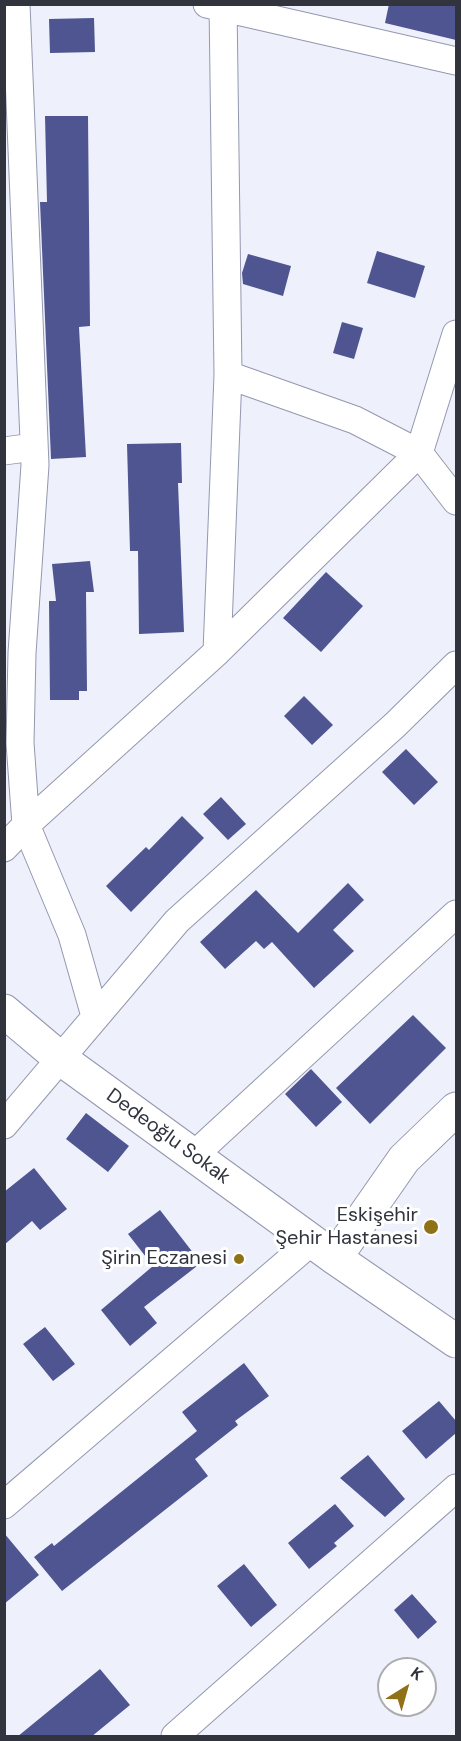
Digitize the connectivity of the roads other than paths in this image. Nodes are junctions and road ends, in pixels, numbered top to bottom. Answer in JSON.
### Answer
{"nodes":[{"id":1,"x":16,"y":4,"type":"edge"},
{"id":2,"x":218,"y":5,"type":"edge"},
{"id":3,"x":456,"y":61,"type":"edge"},
{"id":4,"x":456,"y":334,"type":"edge"},
{"id":5,"x":228,"y":375,"type":"junction"},
{"id":6,"x":34,"y":447,"type":"junction"},
{"id":7,"x":4,"y":451,"type":"edge"},
{"id":8,"x":419,"y":453,"type":"junction"},
{"id":9,"x":456,"y":501,"type":"edge"},
{"id":10,"x":217,"y":652,"type":"junction"},
{"id":11,"x":13,"y":654,"type":"edge"},
{"id":12,"x":456,"y":665,"type":"edge"},
{"id":13,"x":26,"y":825,"type":"junction"},
{"id":14,"x":4,"y":848,"type":"edge"},
{"id":15,"x":456,"y":914,"type":"edge"},
{"id":16,"x":4,"y":1011,"type":"edge"},
{"id":17,"x":95,"y":1016,"type":"junction"},
{"id":18,"x":61,"y":1059,"type":"junction"},
{"id":19,"x":456,"y":1109,"type":"edge"},
{"id":20,"x":4,"y":1125,"type":"edge"},
{"id":21,"x":193,"y":1156,"type":"junction"},
{"id":22,"x":323,"y":1250,"type":"junction"},
{"id":23,"x":456,"y":1341,"type":"edge"},
{"id":24,"x":456,"y":1488,"type":"edge"},
{"id":25,"x":4,"y":1505,"type":"edge"},
{"id":26,"x":175,"y":1737,"type":"edge"}],
"edges":[{"from":1,"to":6,"type":"street"},
{"from":2,"to":3,"type":"street"},
{"from":2,"to":5,"type":"street"},
{"from":4,"to":8,"type":"street"},
{"from":5,"to":8,"type":"street"},
{"from":5,"to":10,"type":"street"},
{"from":6,"to":7,"type":"street"},
{"from":6,"to":11,"type":"street"},
{"from":8,"to":9,"type":"street"},
{"from":8,"to":10,"type":"street"},
{"from":10,"to":13,"type":"street"},
{"from":11,"to":13,"type":"street"},
{"from":12,"to":17,"type":"street"},
{"from":13,"to":14,"type":"street"},
{"from":13,"to":17,"type":"street"},
{"from":15,"to":21,"type":"street"},
{"from":16,"to":18,"type":"street","name":"Dedeoğlu Sokak"},
{"from":17,"to":18,"type":"street"},
{"from":18,"to":20,"type":"street"},
{"from":18,"to":21,"type":"street","name":"Dedeoğlu Sokak"},
{"from":19,"to":22,"type":"street"},
{"from":21,"to":22,"type":"street","name":"Dedeoğlu Sokak"},
{"from":22,"to":23,"type":"street","name":"Dedeoğlu Sokak"},
{"from":22,"to":25,"type":"street"},
{"from":24,"to":26,"type":"street"}]}
